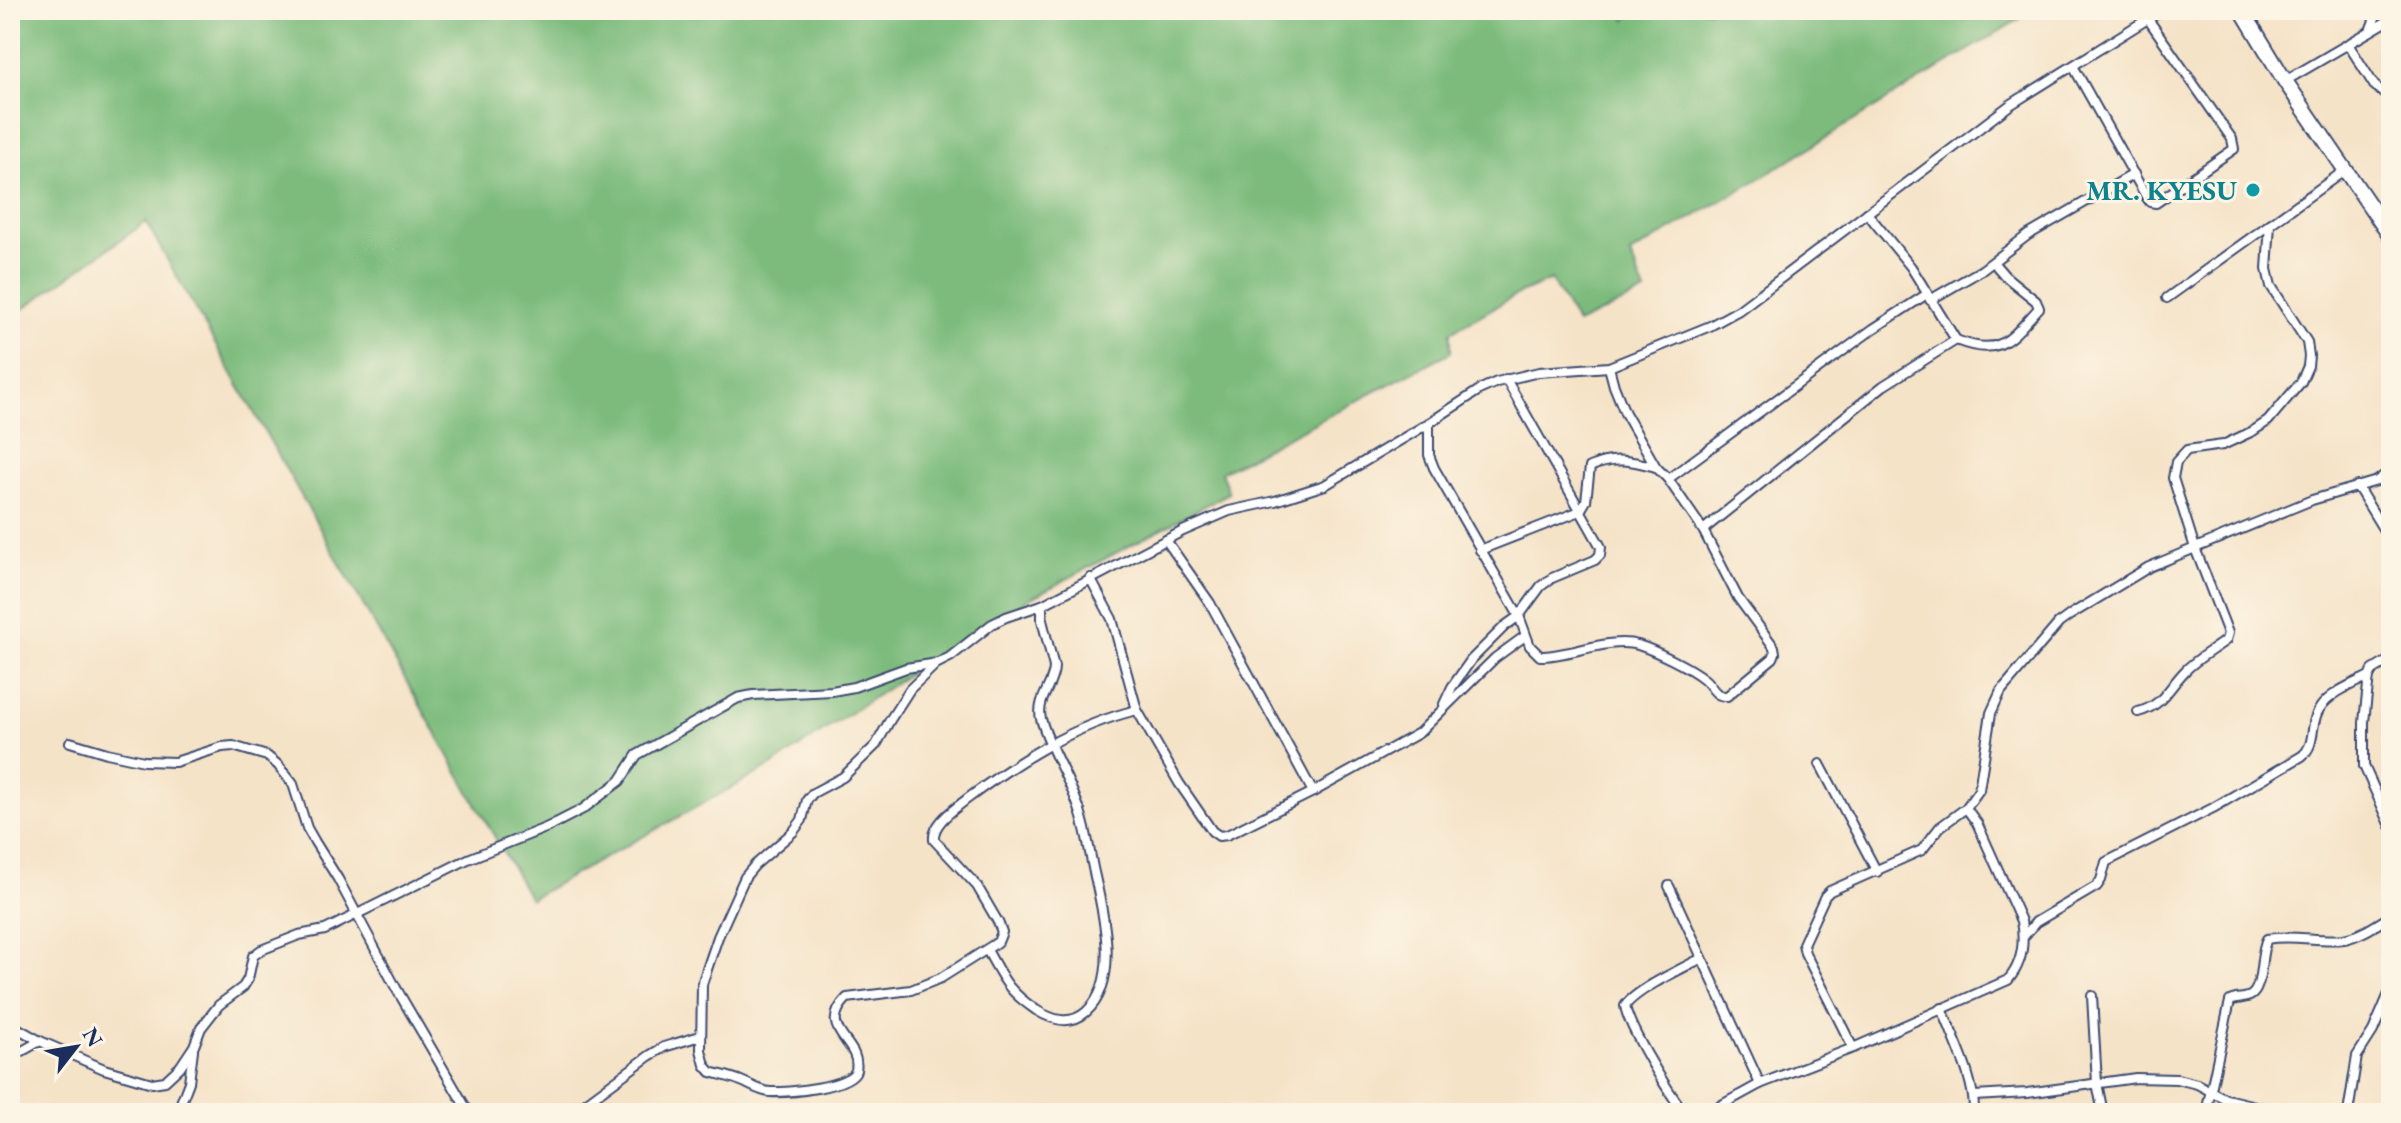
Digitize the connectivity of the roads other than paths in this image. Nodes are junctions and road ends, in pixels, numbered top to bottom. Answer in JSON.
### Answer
{"nodes":[{"id":1,"x":2162,"y":10,"type":"edge"},
{"id":2,"x":2242,"y":10,"type":"edge"},
{"id":3,"x":2378,"y":10,"type":"edge"},
{"id":4,"x":2148,"y":19,"type":"junction"},
{"id":5,"x":2391,"y":19,"type":"edge"},
{"id":6,"x":2370,"y":31,"type":"junction"},
{"id":7,"x":2348,"y":44,"type":"junction"},
{"id":8,"x":2073,"y":66,"type":"junction"},
{"id":9,"x":2285,"y":81,"type":"junction"},
{"id":10,"x":2391,"y":100,"type":"edge"},
{"id":11,"x":2344,"y":171,"type":"junction"},
{"id":12,"x":2134,"y":174,"type":"junction"},
{"id":13,"x":1867,"y":213,"type":"junction"},
{"id":14,"x":2270,"y":224,"type":"junction"},
{"id":15,"x":2391,"y":237,"type":"edge"},
{"id":16,"x":1993,"y":262,"type":"junction"},
{"id":17,"x":1929,"y":297,"type":"junction"},
{"id":18,"x":2167,"y":298,"type":"dead end"},
{"id":19,"x":1956,"y":340,"type":"junction"},
{"id":20,"x":1609,"y":367,"type":"junction"},
{"id":21,"x":1506,"y":379,"type":"junction"},
{"id":22,"x":1429,"y":423,"type":"junction"},
{"id":23,"x":1656,"y":467,"type":"junction"},
{"id":24,"x":2391,"y":470,"type":"edge"},
{"id":25,"x":1668,"y":479,"type":"junction"},
{"id":26,"x":2357,"y":486,"type":"junction"},
{"id":27,"x":1580,"y":511,"type":"junction"},
{"id":28,"x":1703,"y":530,"type":"junction"},
{"id":29,"x":1166,"y":540,"type":"junction"},
{"id":30,"x":2391,"y":542,"type":"edge"},
{"id":31,"x":2195,"y":548,"type":"junction"},
{"id":32,"x":1480,"y":550,"type":"junction"},
{"id":33,"x":1090,"y":578,"type":"junction"},
{"id":34,"x":1042,"y":605,"type":"junction"},
{"id":35,"x":1519,"y":616,"type":"junction"},
{"id":36,"x":1525,"y":636,"type":"junction"},
{"id":37,"x":2391,"y":659,"type":"edge"},
{"id":38,"x":938,"y":663,"type":"junction"},
{"id":39,"x":2369,"y":676,"type":"junction"},
{"id":40,"x":1137,"y":710,"type":"junction"},
{"id":41,"x":1440,"y":712,"type":"junction"},
{"id":42,"x":2138,"y":712,"type":"dead end"},
{"id":43,"x":70,"y":742,"type":"dead end"},
{"id":44,"x":1052,"y":744,"type":"junction"},
{"id":45,"x":1820,"y":764,"type":"dead end"},
{"id":46,"x":1313,"y":792,"type":"junction"},
{"id":47,"x":1966,"y":808,"type":"junction"},
{"id":48,"x":2391,"y":826,"type":"edge"},
{"id":49,"x":1877,"y":872,"type":"junction"},
{"id":50,"x":1669,"y":886,"type":"dead end"},
{"id":51,"x":357,"y":915,"type":"junction"},
{"id":52,"x":2391,"y":916,"type":"edge"},
{"id":53,"x":2024,"y":936,"type":"junction"},
{"id":54,"x":987,"y":950,"type":"junction"},
{"id":55,"x":1702,"y":958,"type":"junction"},
{"id":56,"x":2391,"y":989,"type":"edge"},
{"id":57,"x":2092,"y":996,"type":"dead end"},
{"id":58,"x":1942,"y":1008,"type":"junction"},
{"id":59,"x":10,"y":1024,"type":"edge"},
{"id":60,"x":700,"y":1036,"type":"junction"},
{"id":61,"x":40,"y":1041,"type":"junction"},
{"id":62,"x":194,"y":1046,"type":"junction"},
{"id":63,"x":1853,"y":1048,"type":"junction"},
{"id":64,"x":10,"y":1058,"type":"edge"},
{"id":65,"x":2097,"y":1083,"type":"junction"},
{"id":66,"x":1760,"y":1084,"type":"junction"},
{"id":67,"x":2209,"y":1091,"type":"junction"},
{"id":68,"x":1974,"y":1096,"type":"junction"},
{"id":69,"x":177,"y":1113,"type":"edge"},
{"id":70,"x":469,"y":1113,"type":"edge"},
{"id":71,"x":572,"y":1113,"type":"edge"},
{"id":72,"x":1685,"y":1113,"type":"edge"},
{"id":73,"x":1707,"y":1113,"type":"edge"},
{"id":74,"x":1974,"y":1113,"type":"edge"},
{"id":75,"x":2103,"y":1113,"type":"edge"},
{"id":76,"x":2206,"y":1113,"type":"edge"},
{"id":77,"x":2284,"y":1113,"type":"edge"},
{"id":78,"x":2348,"y":1113,"type":"edge"}],
"edges":[{"from":1,"to":4,"type":"street"},
{"from":2,"to":9,"type":"highway"},
{"from":3,"to":6,"type":"street"},
{"from":4,"to":8,"type":"street"},
{"from":4,"to":12,"type":"street"},
{"from":5,"to":6,"type":"street"},
{"from":6,"to":7,"type":"street"},
{"from":7,"to":9,"type":"street"},
{"from":7,"to":10,"type":"street"},
{"from":8,"to":12,"type":"street"},
{"from":8,"to":13,"type":"street"},
{"from":9,"to":11,"type":"highway"},
{"from":11,"to":14,"type":"street"},
{"from":11,"to":15,"type":"highway"},
{"from":12,"to":16,"type":"street"},
{"from":13,"to":17,"type":"street"},
{"from":13,"to":20,"type":"street"},
{"from":14,"to":18,"type":"street"},
{"from":14,"to":31,"type":"street"},
{"from":16,"to":17,"type":"street"},
{"from":16,"to":19,"type":"street"},
{"from":17,"to":19,"type":"street"},
{"from":17,"to":25,"type":"street"},
{"from":19,"to":28,"type":"street"},
{"from":20,"to":21,"type":"street"},
{"from":20,"to":23,"type":"street"},
{"from":21,"to":22,"type":"street"},
{"from":21,"to":27,"type":"street"},
{"from":22,"to":29,"type":"street"},
{"from":22,"to":32,"type":"street"},
{"from":23,"to":25,"type":"street"},
{"from":23,"to":27,"type":"street"},
{"from":24,"to":26,"type":"street"},
{"from":25,"to":28,"type":"street"},
{"from":26,"to":30,"type":"street"},
{"from":26,"to":31,"type":"street"},
{"from":27,"to":32,"type":"street"},
{"from":27,"to":35,"type":"street"},
{"from":28,"to":36,"type":"street"},
{"from":29,"to":33,"type":"street"},
{"from":29,"to":46,"type":"street"},
{"from":31,"to":42,"type":"street"},
{"from":31,"to":47,"type":"street"},
{"from":32,"to":35,"type":"street"},
{"from":33,"to":34,"type":"street"},
{"from":33,"to":40,"type":"street"},
{"from":34,"to":38,"type":"street"},
{"from":34,"to":44,"type":"street"},
{"from":35,"to":36,"type":"street"},
{"from":35,"to":41,"type":"street"},
{"from":36,"to":41,"type":"street"},
{"from":37,"to":39,"type":"street"},
{"from":38,"to":51,"type":"street"},
{"from":38,"to":60,"type":"street"},
{"from":39,"to":48,"type":"street"},
{"from":39,"to":53,"type":"street"},
{"from":40,"to":44,"type":"street"},
{"from":40,"to":46,"type":"street"},
{"from":41,"to":46,"type":"street"},
{"from":43,"to":51,"type":"street"},
{"from":44,"to":54,"type":"street"},
{"from":44,"to":54,"type":"street"},
{"from":45,"to":49,"type":"street"},
{"from":47,"to":49,"type":"street"},
{"from":47,"to":53,"type":"street"},
{"from":49,"to":63,"type":"street"},
{"from":50,"to":55,"type":"street"},
{"from":51,"to":62,"type":"street"},
{"from":51,"to":70,"type":"street"},
{"from":52,"to":67,"type":"street"},
{"from":53,"to":58,"type":"street"},
{"from":54,"to":60,"type":"street"},
{"from":55,"to":66,"type":"street"},
{"from":55,"to":72,"type":"street"},
{"from":56,"to":78,"type":"street"},
{"from":57,"to":65,"type":"street"},
{"from":58,"to":63,"type":"street"},
{"from":58,"to":68,"type":"street"},
{"from":59,"to":61,"type":"street"},
{"from":60,"to":71,"type":"street"},
{"from":61,"to":62,"type":"street"},
{"from":61,"to":64,"type":"street"},
{"from":62,"to":69,"type":"street"},
{"from":63,"to":66,"type":"street"},
{"from":65,"to":67,"type":"street"},
{"from":65,"to":68,"type":"street"},
{"from":65,"to":75,"type":"street"},
{"from":66,"to":73,"type":"street"},
{"from":67,"to":76,"type":"street"},
{"from":67,"to":77,"type":"street"},
{"from":68,"to":74,"type":"street"}]}
